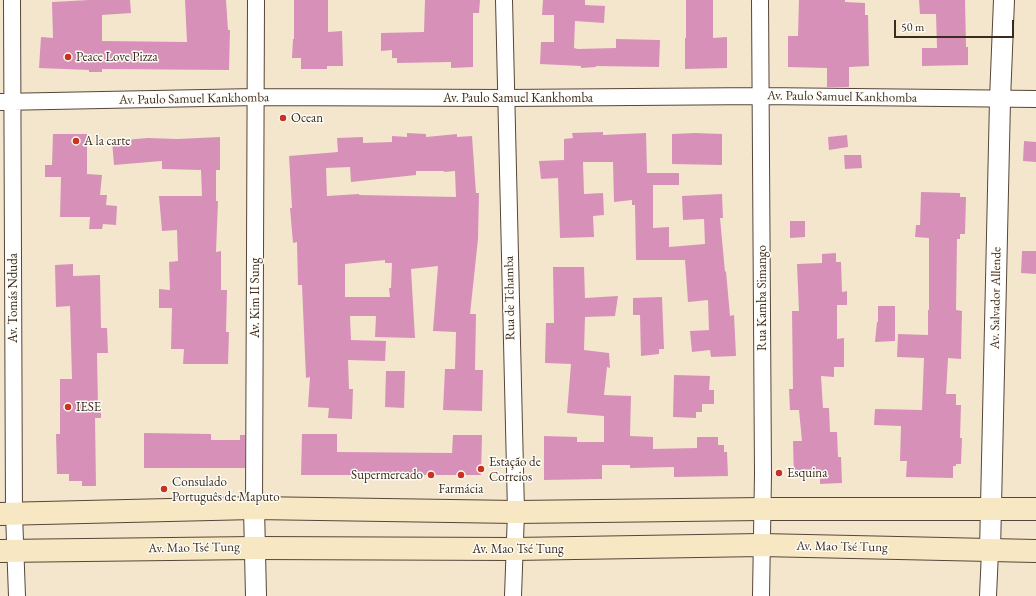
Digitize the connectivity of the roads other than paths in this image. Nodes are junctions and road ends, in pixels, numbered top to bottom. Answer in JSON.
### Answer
{"nodes":[{"id":1,"x":12,"y":0,"type":"edge"},
{"id":2,"x":256,"y":0,"type":"edge"},
{"id":3,"x":504,"y":0,"type":"edge"},
{"id":4,"x":760,"y":0,"type":"edge"},
{"id":5,"x":1004,"y":0,"type":"edge"},
{"id":6,"x":761,"y":96,"type":"junction"},
{"id":7,"x":256,"y":97,"type":"junction"},
{"id":8,"x":506,"y":98,"type":"junction"},
{"id":9,"x":1036,"y":99,"type":"edge"},
{"id":10,"x":1000,"y":100,"type":"junction"},
{"id":11,"x":6,"y":102,"type":"edge"},
{"id":12,"x":254,"y":508,"type":"junction"},
{"id":13,"x":991,"y":508,"type":"junction"},
{"id":14,"x":762,"y":509,"type":"junction"},
{"id":15,"x":1036,"y":509,"type":"edge"},
{"id":16,"x":516,"y":512,"type":"junction"},
{"id":17,"x":7,"y":514,"type":"edge"},
{"id":18,"x":761,"y":545,"type":"junction"},
{"id":19,"x":255,"y":548,"type":"junction"},
{"id":20,"x":514,"y":550,"type":"junction"},
{"id":21,"x":990,"y":550,"type":"junction"},
{"id":22,"x":8,"y":551,"type":"edge"},
{"id":23,"x":1036,"y":551,"type":"edge"},
{"id":24,"x":17,"y":596,"type":"edge"},
{"id":25,"x":256,"y":596,"type":"edge"},
{"id":26,"x":513,"y":596,"type":"edge"},
{"id":27,"x":761,"y":596,"type":"edge"},
{"id":28,"x":988,"y":596,"type":"edge"}],
"edges":[{"from":1,"to":11,"type":"street","name":"Av. Tomás Nduda"},
{"from":2,"to":7,"type":"street","name":"Av. Kim II Sung"},
{"from":3,"to":8,"type":"street","name":"Rua de Tchamba"},
{"from":4,"to":6,"type":"street","name":"Rua Kamba Simango"},
{"from":5,"to":10,"type":"street","name":"Av. Salvador Allende"},
{"from":6,"to":8,"type":"street","name":"Av. Paulo Samuel Kankhomba"},
{"from":6,"to":10,"type":"street","name":"Av. Paulo Samuel Kankhomba"},
{"from":6,"to":14,"type":"street","name":"Rua Kamba Simango"},
{"from":7,"to":8,"type":"street","name":"Av. Paulo Samuel Kankhomba"},
{"from":7,"to":11,"type":"street","name":"Av. Paulo Samuel Kankhomba"},
{"from":7,"to":12,"type":"street","name":"Av. Kim II Sung"},
{"from":8,"to":16,"type":"street","name":"Rua de Tchamba"},
{"from":9,"to":10,"type":"street","name":"Av. Paulo Samuel Kankhomba"},
{"from":10,"to":13,"type":"street","name":"Av. Salvador Allende"},
{"from":11,"to":17,"type":"street","name":"Av. Tomás Nduda"},
{"from":12,"to":16,"type":"main road"},
{"from":12,"to":17,"type":"main road"},
{"from":12,"to":19,"type":"street","name":"Av. Kim II Sung"},
{"from":13,"to":14,"type":"main road"},
{"from":13,"to":15,"type":"main road"},
{"from":13,"to":21,"type":"street","name":"Av. Salvador Allende"},
{"from":14,"to":16,"type":"main road"},
{"from":14,"to":18,"type":"street","name":"Rua Kamba Simango"},
{"from":16,"to":20,"type":"street","name":"Rua de Tchamba"},
{"from":17,"to":22,"type":"street","name":"Av. Tomás Nduda"},
{"from":18,"to":20,"type":"main road","name":"Av. Mao Tsé Tung"},
{"from":18,"to":21,"type":"main road","name":"Av. Mao Tsé Tung"},
{"from":18,"to":27,"type":"street","name":"Rua Kamba Simango"},
{"from":19,"to":20,"type":"main road","name":"Av. Mao Tsé Tung"},
{"from":19,"to":22,"type":"main road","name":"Av. Mao Tsé Tung"},
{"from":19,"to":25,"type":"street","name":"Av. Kim II Sung"},
{"from":20,"to":26,"type":"street","name":"Rua de Tchamba"},
{"from":21,"to":23,"type":"main road","name":"Av. Mao Tsé Tung"},
{"from":21,"to":28,"type":"street","name":"Av. Salvador Allende"},
{"from":22,"to":24,"type":"street","name":"Av. Tomás Nduda"}]}
